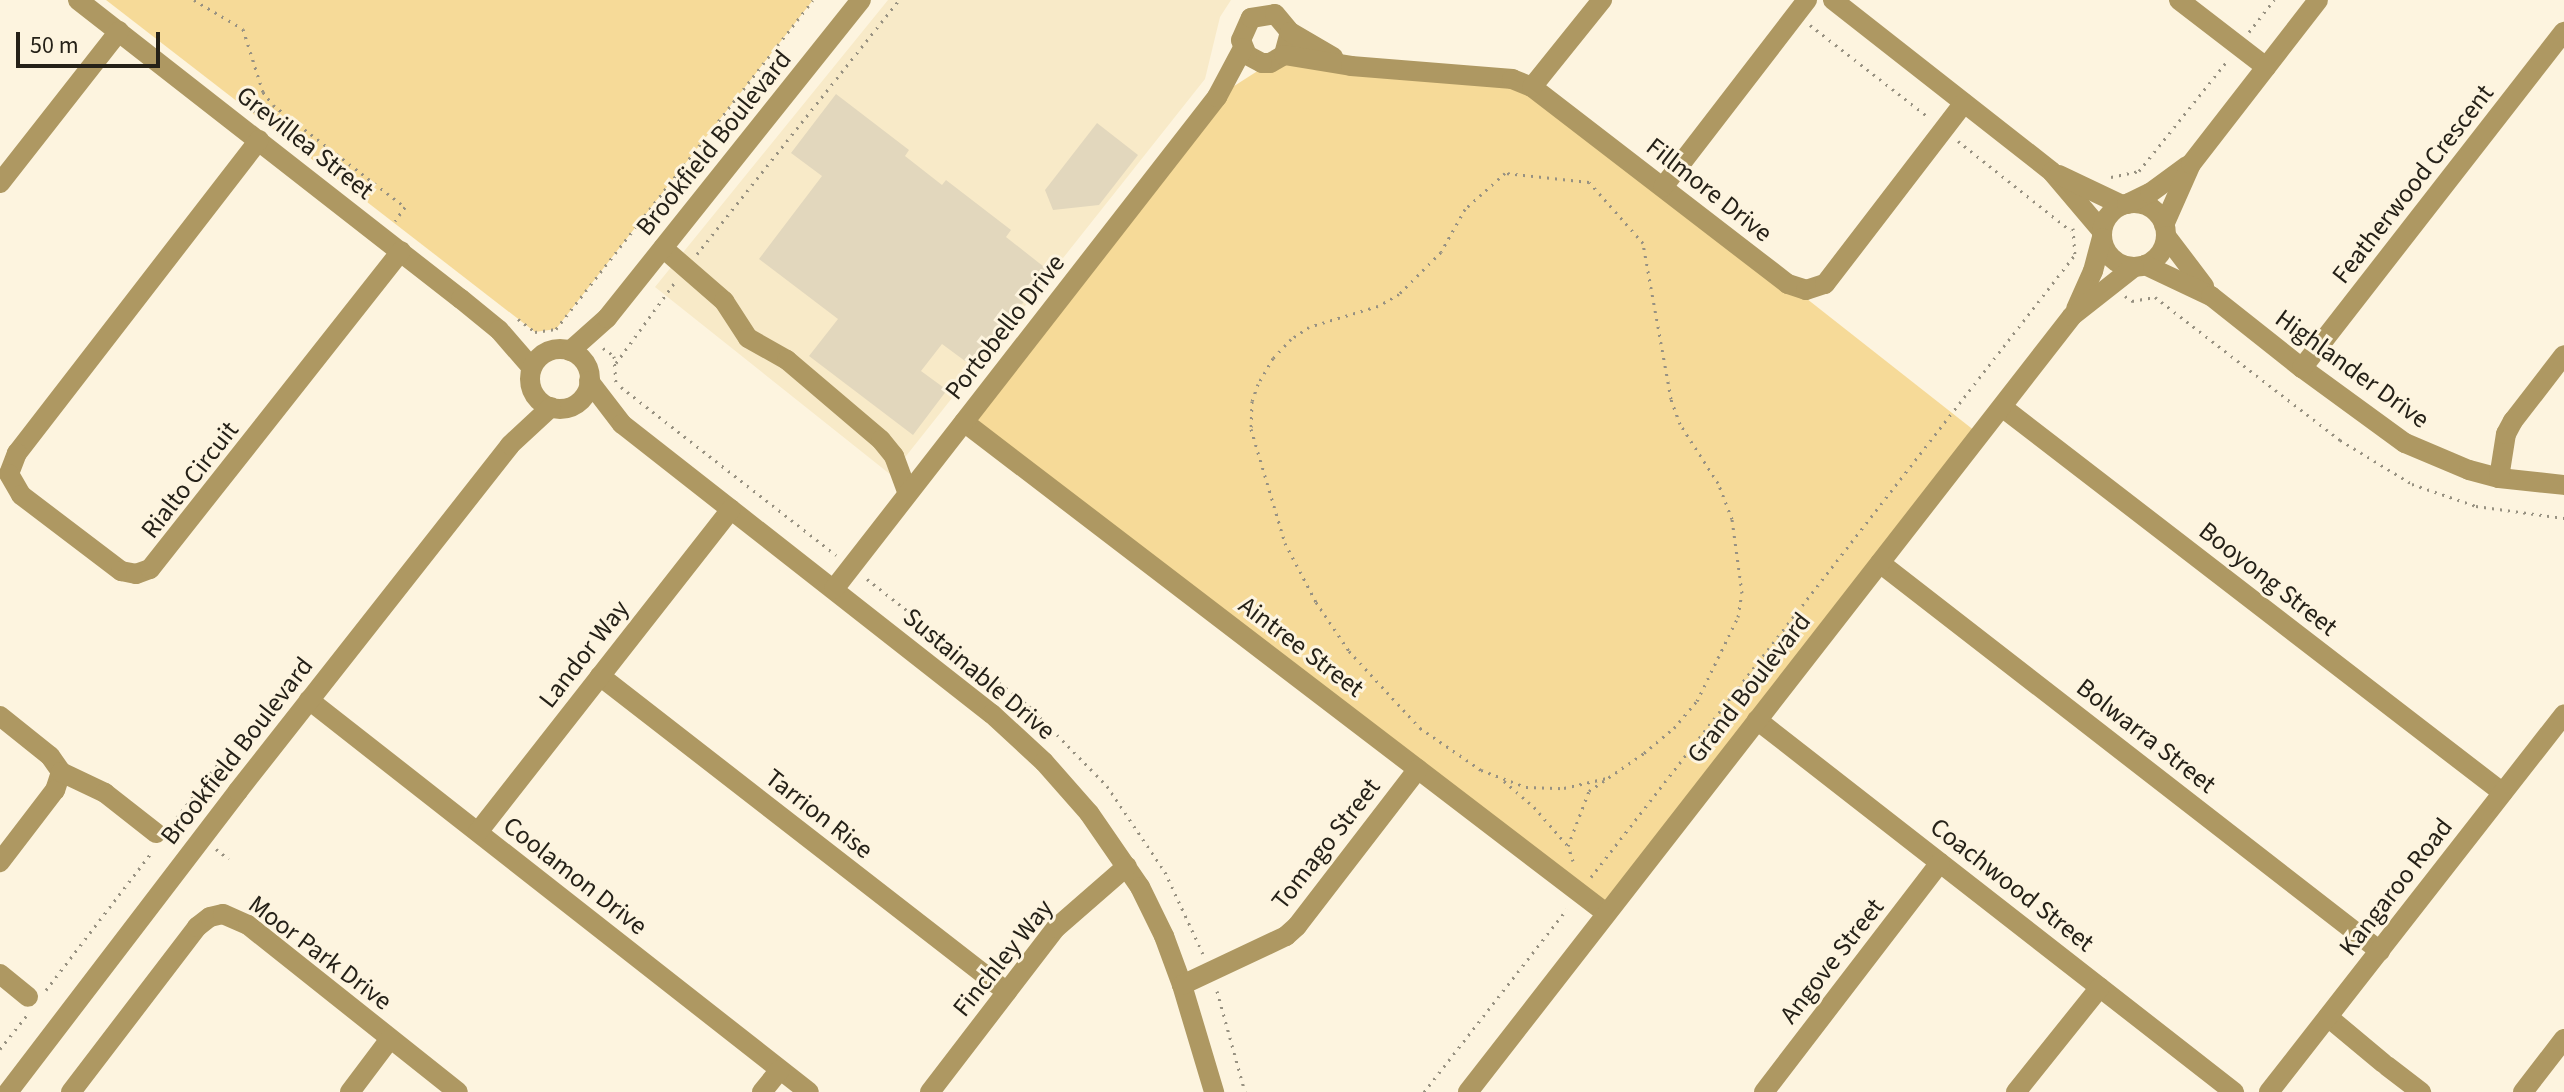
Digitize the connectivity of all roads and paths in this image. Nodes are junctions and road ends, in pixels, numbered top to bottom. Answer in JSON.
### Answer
{"nodes":[{"id":1,"x":78,"y":0,"type":"edge"},
{"id":2,"x":194,"y":0,"type":"edge"},
{"id":3,"x":813,"y":0,"type":"edge"},
{"id":4,"x":861,"y":0,"type":"edge"},
{"id":5,"x":899,"y":0,"type":"edge"},
{"id":6,"x":1833,"y":0,"type":"edge"},
{"id":7,"x":2179,"y":0,"type":"edge"},
{"id":8,"x":2274,"y":0,"type":"edge"},
{"id":9,"x":2318,"y":0,"type":"edge"},
{"id":10,"x":1600,"y":1,"type":"edge"},
{"id":11,"x":1802,"y":7,"type":"edge"},
{"id":12,"x":1255,"y":9,"type":"edge"},
{"id":13,"x":1284,"y":17,"type":"edge"},
{"id":14,"x":119,"y":31,"type":"junction"},
{"id":15,"x":2564,"y":32,"type":"edge"},
{"id":16,"x":2239,"y":46,"type":"junction"},
{"id":17,"x":1243,"y":48,"type":"junction"},
{"id":18,"x":1277,"y":59,"type":"junction"},
{"id":19,"x":1351,"y":66,"type":"junction"},
{"id":20,"x":2266,"y":67,"type":"junction"},
{"id":21,"x":1532,"y":87,"type":"junction"},
{"id":22,"x":263,"y":92,"type":"junction"},
{"id":23,"x":1217,"y":97,"type":"junction"},
{"id":24,"x":1964,"y":103,"type":"junction"},
{"id":25,"x":1944,"y":130,"type":"junction"},
{"id":26,"x":251,"y":133,"type":"junction"},
{"id":27,"x":2191,"y":164,"type":"junction"},
{"id":28,"x":2139,"y":171,"type":"dead end"},
{"id":29,"x":2052,"y":172,"type":"junction"},
{"id":30,"x":0,"y":183,"type":"edge"},
{"id":31,"x":1663,"y":187,"type":"junction"},
{"id":32,"x":2124,"y":205,"type":"junction"},
{"id":33,"x":405,"y":207,"type":"dead end"},
{"id":34,"x":2165,"y":230,"type":"junction"},
{"id":35,"x":2071,"y":231,"type":"dead end"},
{"id":36,"x":2102,"y":234,"type":"junction"},
{"id":37,"x":663,"y":248,"type":"junction"},
{"id":38,"x":401,"y":251,"type":"junction"},
{"id":39,"x":2074,"y":256,"type":"dead end"},
{"id":40,"x":2140,"y":266,"type":"junction"},
{"id":41,"x":686,"y":268,"type":"junction"},
{"id":42,"x":2211,"y":296,"type":"junction"},
{"id":43,"x":2155,"y":297,"type":"dead end"},
{"id":44,"x":2072,"y":316,"type":"junction"},
{"id":45,"x":607,"y":318,"type":"junction"},
{"id":46,"x":506,"y":322,"type":"junction"},
{"id":47,"x":570,"y":351,"type":"junction"},
{"id":48,"x":2564,"y":355,"type":"edge"},
{"id":49,"x":538,"y":360,"type":"junction"},
{"id":50,"x":615,"y":364,"type":"dead end"},
{"id":51,"x":2302,"y":368,"type":"junction"},
{"id":52,"x":588,"y":374,"type":"junction"},
{"id":53,"x":533,"y":392,"type":"junction"},
{"id":54,"x":575,"y":405,"type":"junction"},
{"id":55,"x":551,"y":407,"type":"junction"},
{"id":56,"x":2002,"y":407,"type":"junction"},
{"id":57,"x":964,"y":422,"type":"junction"},
{"id":58,"x":622,"y":424,"type":"junction"},
{"id":59,"x":510,"y":445,"type":"junction"},
{"id":60,"x":2499,"y":478,"type":"junction"},
{"id":61,"x":2564,"y":485,"type":"edge"},
{"id":62,"x":908,"y":494,"type":"junction"},
{"id":63,"x":731,"y":509,"type":"junction"},
{"id":64,"x":2564,"y":518,"type":"edge"},
{"id":65,"x":1880,"y":563,"type":"junction"},
{"id":66,"x":834,"y":589,"type":"junction"},
{"id":67,"x":600,"y":676,"type":"junction"},
{"id":68,"x":309,"y":700,"type":"junction"},
{"id":69,"x":2564,"y":715,"type":"edge"},
{"id":70,"x":0,"y":716,"type":"edge"},
{"id":71,"x":1757,"y":720,"type":"junction"},
{"id":72,"x":221,"y":760,"type":"dead end"},
{"id":73,"x":1418,"y":769,"type":"junction"},
{"id":74,"x":61,"y":772,"type":"junction"},
{"id":75,"x":1497,"y":776,"type":"junction"},
{"id":76,"x":1607,"y":778,"type":"junction"},
{"id":77,"x":2503,"y":793,"type":"junction"},
{"id":78,"x":176,"y":820,"type":"junction"},
{"id":79,"x":182,"y":825,"type":"dead end"},
{"id":80,"x":478,"y":832,"type":"junction"},
{"id":81,"x":160,"y":836,"type":"junction"},
{"id":82,"x":1568,"y":846,"type":"junction"},
{"id":83,"x":216,"y":849,"type":"dead end"},
{"id":84,"x":229,"y":859,"type":"dead end"},
{"id":85,"x":0,"y":862,"type":"edge"},
{"id":86,"x":1940,"y":863,"type":"junction"},
{"id":87,"x":1127,"y":866,"type":"junction"},
{"id":88,"x":1575,"y":867,"type":"dead end"},
{"id":89,"x":1579,"y":892,"type":"junction"},
{"id":90,"x":1606,"y":913,"type":"junction"},
{"id":91,"x":2380,"y":951,"type":"junction"},
{"id":92,"x":0,"y":974,"type":"edge"},
{"id":93,"x":1182,"y":985,"type":"junction"},
{"id":94,"x":2100,"y":987,"type":"junction"},
{"id":95,"x":1007,"y":992,"type":"junction"},
{"id":96,"x":36,"y":997,"type":"junction"},
{"id":97,"x":2328,"y":1017,"type":"junction"},
{"id":98,"x":390,"y":1039,"type":"junction"},
{"id":99,"x":2564,"y":1039,"type":"edge"},
{"id":100,"x":0,"y":1049,"type":"edge"},
{"id":101,"x":780,"y":1070,"type":"junction"},
{"id":102,"x":8,"y":1092,"type":"edge"},
{"id":103,"x":71,"y":1092,"type":"edge"},
{"id":104,"x":350,"y":1092,"type":"edge"},
{"id":105,"x":458,"y":1092,"type":"edge"},
{"id":106,"x":762,"y":1092,"type":"edge"},
{"id":107,"x":809,"y":1092,"type":"edge"},
{"id":108,"x":930,"y":1092,"type":"edge"},
{"id":109,"x":1214,"y":1092,"type":"edge"},
{"id":110,"x":1424,"y":1092,"type":"edge"},
{"id":111,"x":1468,"y":1092,"type":"edge"},
{"id":112,"x":1764,"y":1092,"type":"edge"},
{"id":113,"x":2016,"y":1092,"type":"edge"},
{"id":114,"x":2234,"y":1092,"type":"edge"},
{"id":115,"x":2269,"y":1092,"type":"edge"},
{"id":116,"x":2421,"y":1092,"type":"edge"},
{"id":117,"x":2523,"y":1092,"type":"edge"}],
"edges":[{"from":1,"to":14,"type":"street","name":"Grevillea Street"},
{"from":2,"to":22,"type":"path"},
{"from":3,"to":46,"type":"path"},
{"from":4,"to":37,"type":"street","name":"Brookfield Boulevard"},
{"from":5,"to":41,"type":"path"},
{"from":6,"to":24,"type":"street"},
{"from":7,"to":16,"type":"street"},
{"from":8,"to":16,"type":"path"},
{"from":9,"to":20,"type":"street"},
{"from":10,"to":21,"type":"street"},
{"from":11,"to":25,"type":"path"},
{"from":11,"to":31,"type":"street"},
{"from":12,"to":13,"type":"street"},
{"from":12,"to":17,"type":"street","name":"Portobello Drive"},
{"from":13,"to":18,"type":"street"},
{"from":13,"to":19,"type":"street"},
{"from":14,"to":26,"type":"street","name":"Grevillea Street"},
{"from":14,"to":30,"type":"street"},
{"from":15,"to":51,"type":"street","name":"Featherwood Crescent"},
{"from":16,"to":20,"type":"street"},
{"from":16,"to":28,"type":"path"},
{"from":17,"to":18,"type":"street","name":"Fillmore Drive"},
{"from":17,"to":23,"type":"street","name":"Portobello Drive"},
{"from":18,"to":19,"type":"street","name":"Fillmore Drive"},
{"from":18,"to":23,"type":"street","name":"Portobello Drive"},
{"from":19,"to":21,"type":"street","name":"Fillmore Drive"},
{"from":20,"to":27,"type":"street"},
{"from":21,"to":31,"type":"street","name":"Fillmore Drive"},
{"from":22,"to":26,"type":"path"},
{"from":22,"to":33,"type":"path"},
{"from":23,"to":57,"type":"street","name":"Portobello Drive"},
{"from":24,"to":25,"type":"street","name":"Fillmore Drive"},
{"from":24,"to":29,"type":"street"},
{"from":25,"to":31,"type":"street","name":"Fillmore Drive"},
{"from":25,"to":35,"type":"path"},
{"from":26,"to":38,"type":"street","name":"Grevillea Street"},
{"from":26,"to":38,"type":"street","name":"Rialto Circuit"},
{"from":27,"to":32,"type":"street"},
{"from":27,"to":34,"type":"street"},
{"from":29,"to":32,"type":"street"},
{"from":29,"to":36,"type":"street"},
{"from":32,"to":34,"type":"street"},
{"from":32,"to":36,"type":"street"},
{"from":34,"to":40,"type":"street"},
{"from":34,"to":42,"type":"street","name":"Highlander Drive"},
{"from":36,"to":40,"type":"street"},
{"from":36,"to":44,"type":"street","name":"Grand Boulevard"},
{"from":37,"to":41,"type":"street"},
{"from":37,"to":45,"type":"street","name":"Brookfield Boulevard"},
{"from":38,"to":46,"type":"street","name":"Grevillea Street"},
{"from":39,"to":89,"type":"path"},
{"from":40,"to":42,"type":"street","name":"Highlander Drive"},
{"from":40,"to":44,"type":"street","name":"Grand Boulevard"},
{"from":41,"to":50,"type":"path"},
{"from":41,"to":62,"type":"street"},
{"from":42,"to":51,"type":"street","name":"Highlander Drive"},
{"from":43,"to":64,"type":"path"},
{"from":44,"to":56,"type":"street","name":"Grand Boulevard"},
{"from":45,"to":47,"type":"street","name":"Brookfield Boulevard"},
{"from":45,"to":52,"type":"street","name":"Brookfield Boulevard"},
{"from":46,"to":49,"type":"street","name":"Grevillea Street"},
{"from":47,"to":49,"type":"street"},
{"from":47,"to":52,"type":"street"},
{"from":48,"to":60,"type":"street"},
{"from":49,"to":53,"type":"street"},
{"from":51,"to":60,"type":"street","name":"Highlander Drive"},
{"from":52,"to":54,"type":"street"},
{"from":52,"to":58,"type":"street","name":"Sustainable Drive"},
{"from":53,"to":55,"type":"street"},
{"from":53,"to":59,"type":"street","name":"Brookfield Boulevard"},
{"from":54,"to":55,"type":"street"},
{"from":54,"to":58,"type":"street","name":"Sustainable Drive"},
{"from":55,"to":59,"type":"street","name":"Brookfield Boulevard"},
{"from":56,"to":65,"type":"street","name":"Grand Boulevard"},
{"from":56,"to":77,"type":"street","name":"Booyong Street"},
{"from":57,"to":62,"type":"street","name":"Portobello Drive"},
{"from":57,"to":73,"type":"street","name":"Aintree Street"},
{"from":58,"to":63,"type":"street","name":"Sustainable Drive"},
{"from":59,"to":68,"type":"street","name":"Brookfield Boulevard"},
{"from":60,"to":61,"type":"street","name":"Highlander Drive"},
{"from":62,"to":66,"type":"street","name":"Portobello Drive"},
{"from":63,"to":66,"type":"street","name":"Sustainable Drive"},
{"from":63,"to":67,"type":"street","name":"Landor Way"},
{"from":65,"to":71,"type":"street","name":"Grand Boulevard"},
{"from":65,"to":91,"type":"street","name":"Bolwarra Street"},
{"from":66,"to":87,"type":"street","name":"Sustainable Drive"},
{"from":67,"to":80,"type":"street","name":"Landor Way"},
{"from":67,"to":95,"type":"street","name":"Tarrion Rise"},
{"from":68,"to":80,"type":"street","name":"Coolamon Drive"},
{"from":68,"to":102,"type":"street","name":"Brookfield Boulevard"},
{"from":69,"to":77,"type":"street","name":"Kangaroo Road"},
{"from":70,"to":74,"type":"street"},
{"from":71,"to":86,"type":"street","name":"Coachwood Street"},
{"from":71,"to":90,"type":"street","name":"Grand Boulevard"},
{"from":72,"to":78,"type":"path"},
{"from":73,"to":89,"type":"street","name":"Aintree Street"},
{"from":73,"to":93,"type":"street","name":"Tomago Street"},
{"from":74,"to":81,"type":"street"},
{"from":74,"to":85,"type":"street"},
{"from":75,"to":76,"type":"path"},
{"from":75,"to":76,"type":"path"},
{"from":75,"to":82,"type":"path"},
{"from":76,"to":82,"type":"path"},
{"from":77,"to":91,"type":"street","name":"Kangaroo Road"},
{"from":78,"to":79,"type":"path"},
{"from":78,"to":81,"type":"path"},
{"from":80,"to":101,"type":"street","name":"Coolamon Drive"},
{"from":81,"to":96,"type":"path"},
{"from":82,"to":88,"type":"path"},
{"from":83,"to":84,"type":"path"},
{"from":86,"to":94,"type":"street","name":"Coachwood Street"},
{"from":86,"to":112,"type":"street","name":"Angove Street"},
{"from":87,"to":93,"type":"street","name":"Sustainable Drive"},
{"from":87,"to":95,"type":"street","name":"Finchley Way"},
{"from":89,"to":90,"type":"street","name":"Aintree Street"},
{"from":89,"to":110,"type":"path"},
{"from":90,"to":111,"type":"street","name":"Grand Boulevard"},
{"from":91,"to":97,"type":"street","name":"Kangaroo Road"},
{"from":92,"to":96,"type":"street"},
{"from":93,"to":109,"type":"street","name":"Sustainable Drive"},
{"from":94,"to":113,"type":"street"},
{"from":94,"to":114,"type":"street","name":"Coachwood Street"},
{"from":95,"to":108,"type":"street","name":"Finchley Way"},
{"from":96,"to":100,"type":"path"},
{"from":97,"to":115,"type":"street","name":"Kangaroo Road"},
{"from":97,"to":116,"type":"street"},
{"from":98,"to":103,"type":"street","name":"Moor Park Drive"},
{"from":98,"to":104,"type":"street"},
{"from":98,"to":105,"type":"street","name":"Moor Park Drive"},
{"from":99,"to":117,"type":"street"},
{"from":101,"to":106,"type":"street"},
{"from":101,"to":107,"type":"street","name":"Coolamon Drive"}]}
